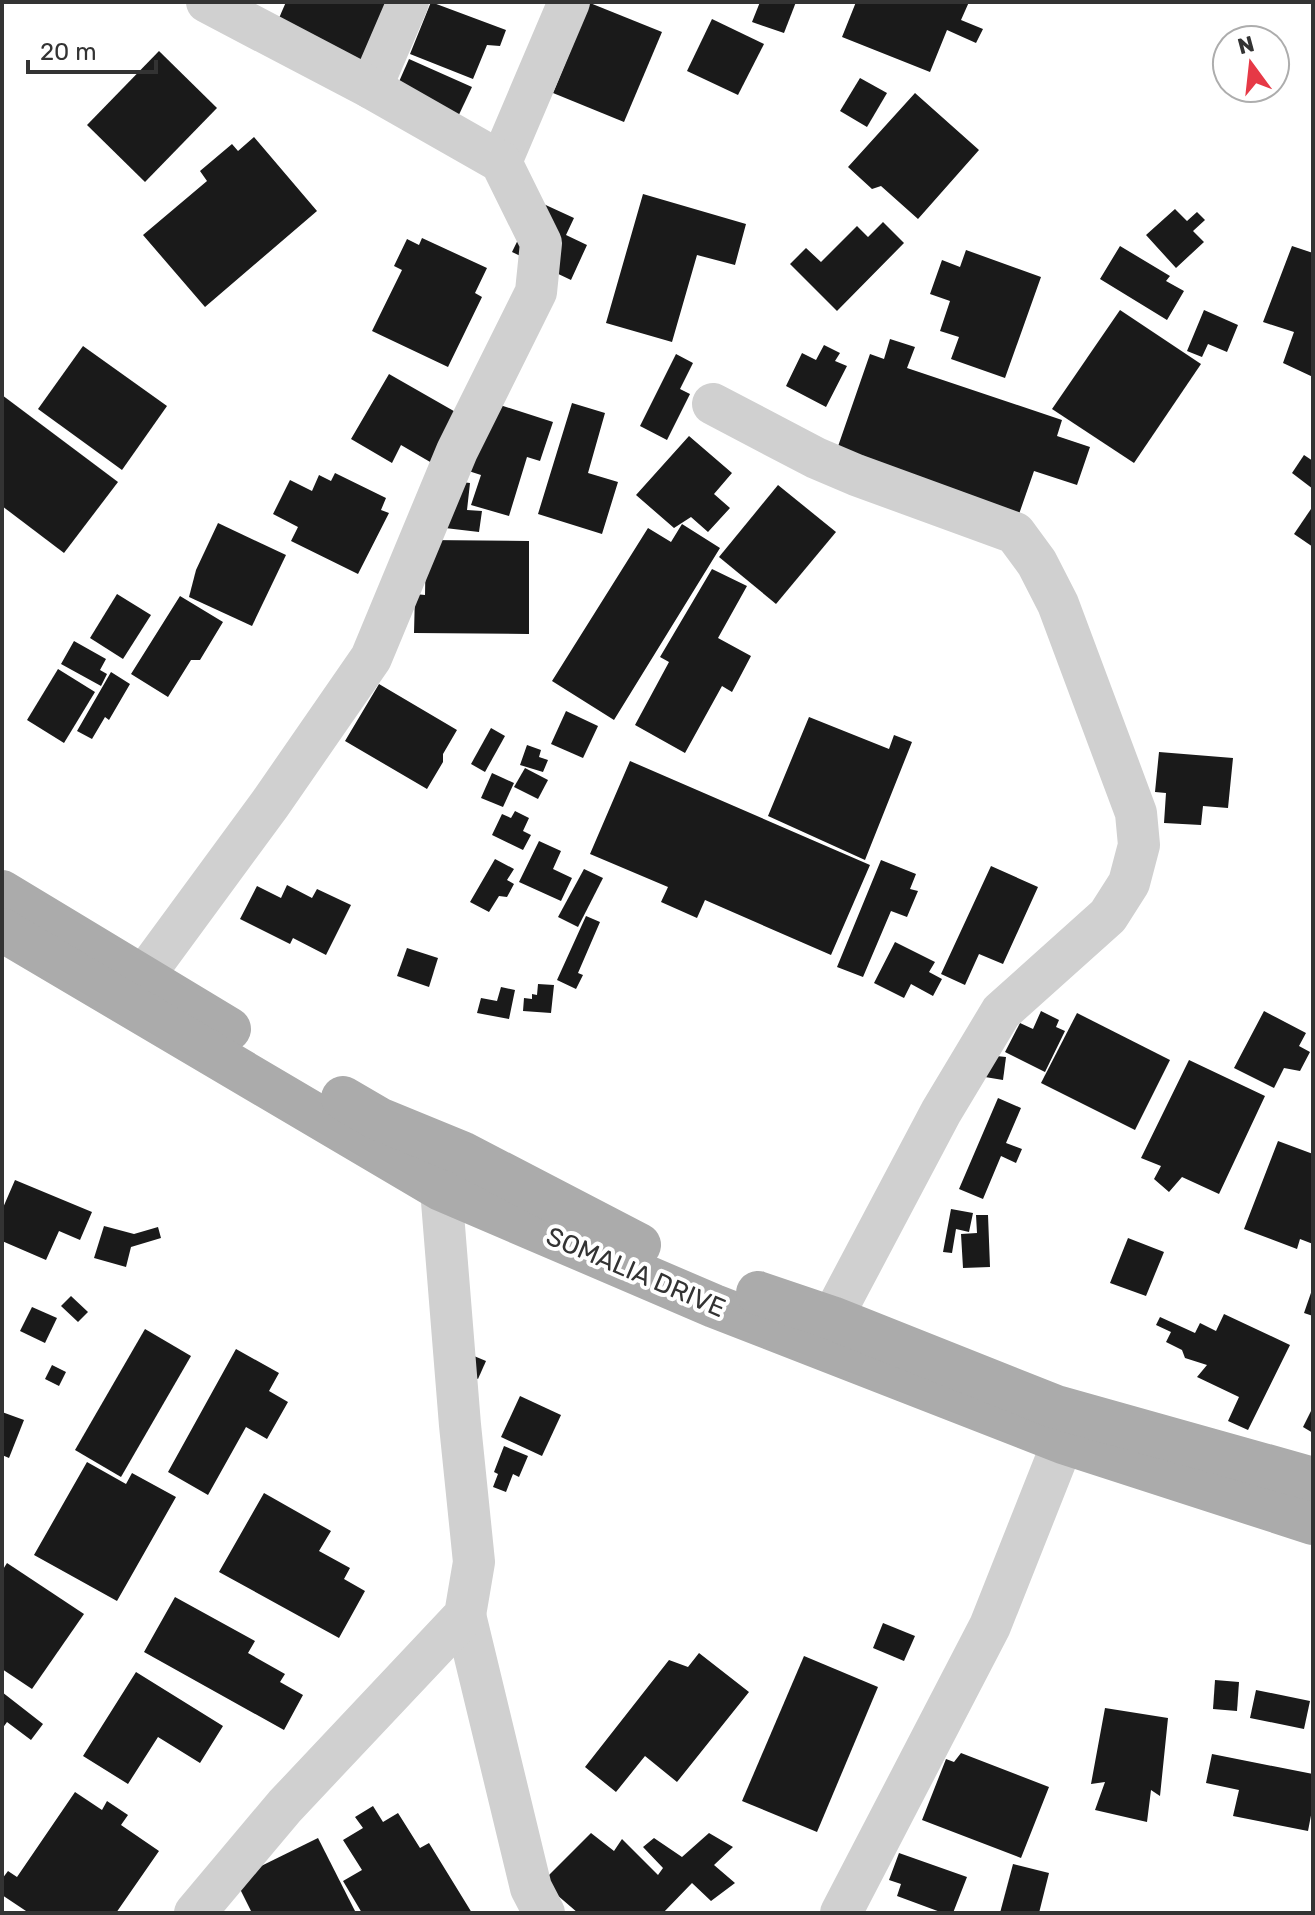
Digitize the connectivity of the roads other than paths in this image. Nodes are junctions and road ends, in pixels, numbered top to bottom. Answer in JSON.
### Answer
{"nodes":[{"id":1,"x":207,"y":2,"type":"edge"},
{"id":2,"x":408,"y":2,"type":"edge"},
{"id":3,"x":569,"y":2,"type":"edge"},
{"id":4,"x":371,"y":88,"type":"junction"},
{"id":5,"x":501,"y":162,"type":"junction"},
{"id":6,"x":713,"y":404,"type":"dead end"},
{"id":7,"x":2,"y":892,"type":"edge"},
{"id":8,"x":2,"y":930,"type":"edge"},
{"id":9,"x":143,"y":977,"type":"junction"},
{"id":10,"x":452,"y":1171,"type":"junction"},
{"id":11,"x":832,"y":1318,"type":"junction"},
{"id":12,"x":1063,"y":1442,"type":"junction"},
{"id":13,"x":1313,"y":1479,"type":"edge"},
{"id":14,"x":1313,"y":1523,"type":"edge"},
{"id":15,"x":465,"y":1615,"type":"junction"},
{"id":16,"x":195,"y":1913,"type":"edge"},
{"id":17,"x":544,"y":1913,"type":"edge"},
{"id":18,"x":841,"y":1913,"type":"edge"}],
"edges":[{"from":1,"to":4,"type":"street"},
{"from":2,"to":4,"type":"street"},
{"from":3,"to":5,"type":"street"},
{"from":4,"to":5,"type":"street"},
{"from":5,"to":9,"type":"street"},
{"from":6,"to":11,"type":"street"},
{"from":7,"to":9,"type":"main road","name":"SOMALIA DRIVE"},
{"from":8,"to":10,"type":"main road","name":"SOMALIA DRIVE"},
{"from":9,"to":10,"type":"main road","name":"SOMALIA DRIVE"},
{"from":10,"to":11,"type":"main road","name":"SOMALIA DRIVE"},
{"from":10,"to":12,"type":"main road","name":"SOMALIA DRIVE"},
{"from":10,"to":15,"type":"street"},
{"from":11,"to":13,"type":"main road","name":"SOMALIA DRIVE"},
{"from":12,"to":14,"type":"main road","name":"SOMALIA DRIVE"},
{"from":12,"to":18,"type":"street"},
{"from":15,"to":16,"type":"street"},
{"from":15,"to":17,"type":"street"}]}
